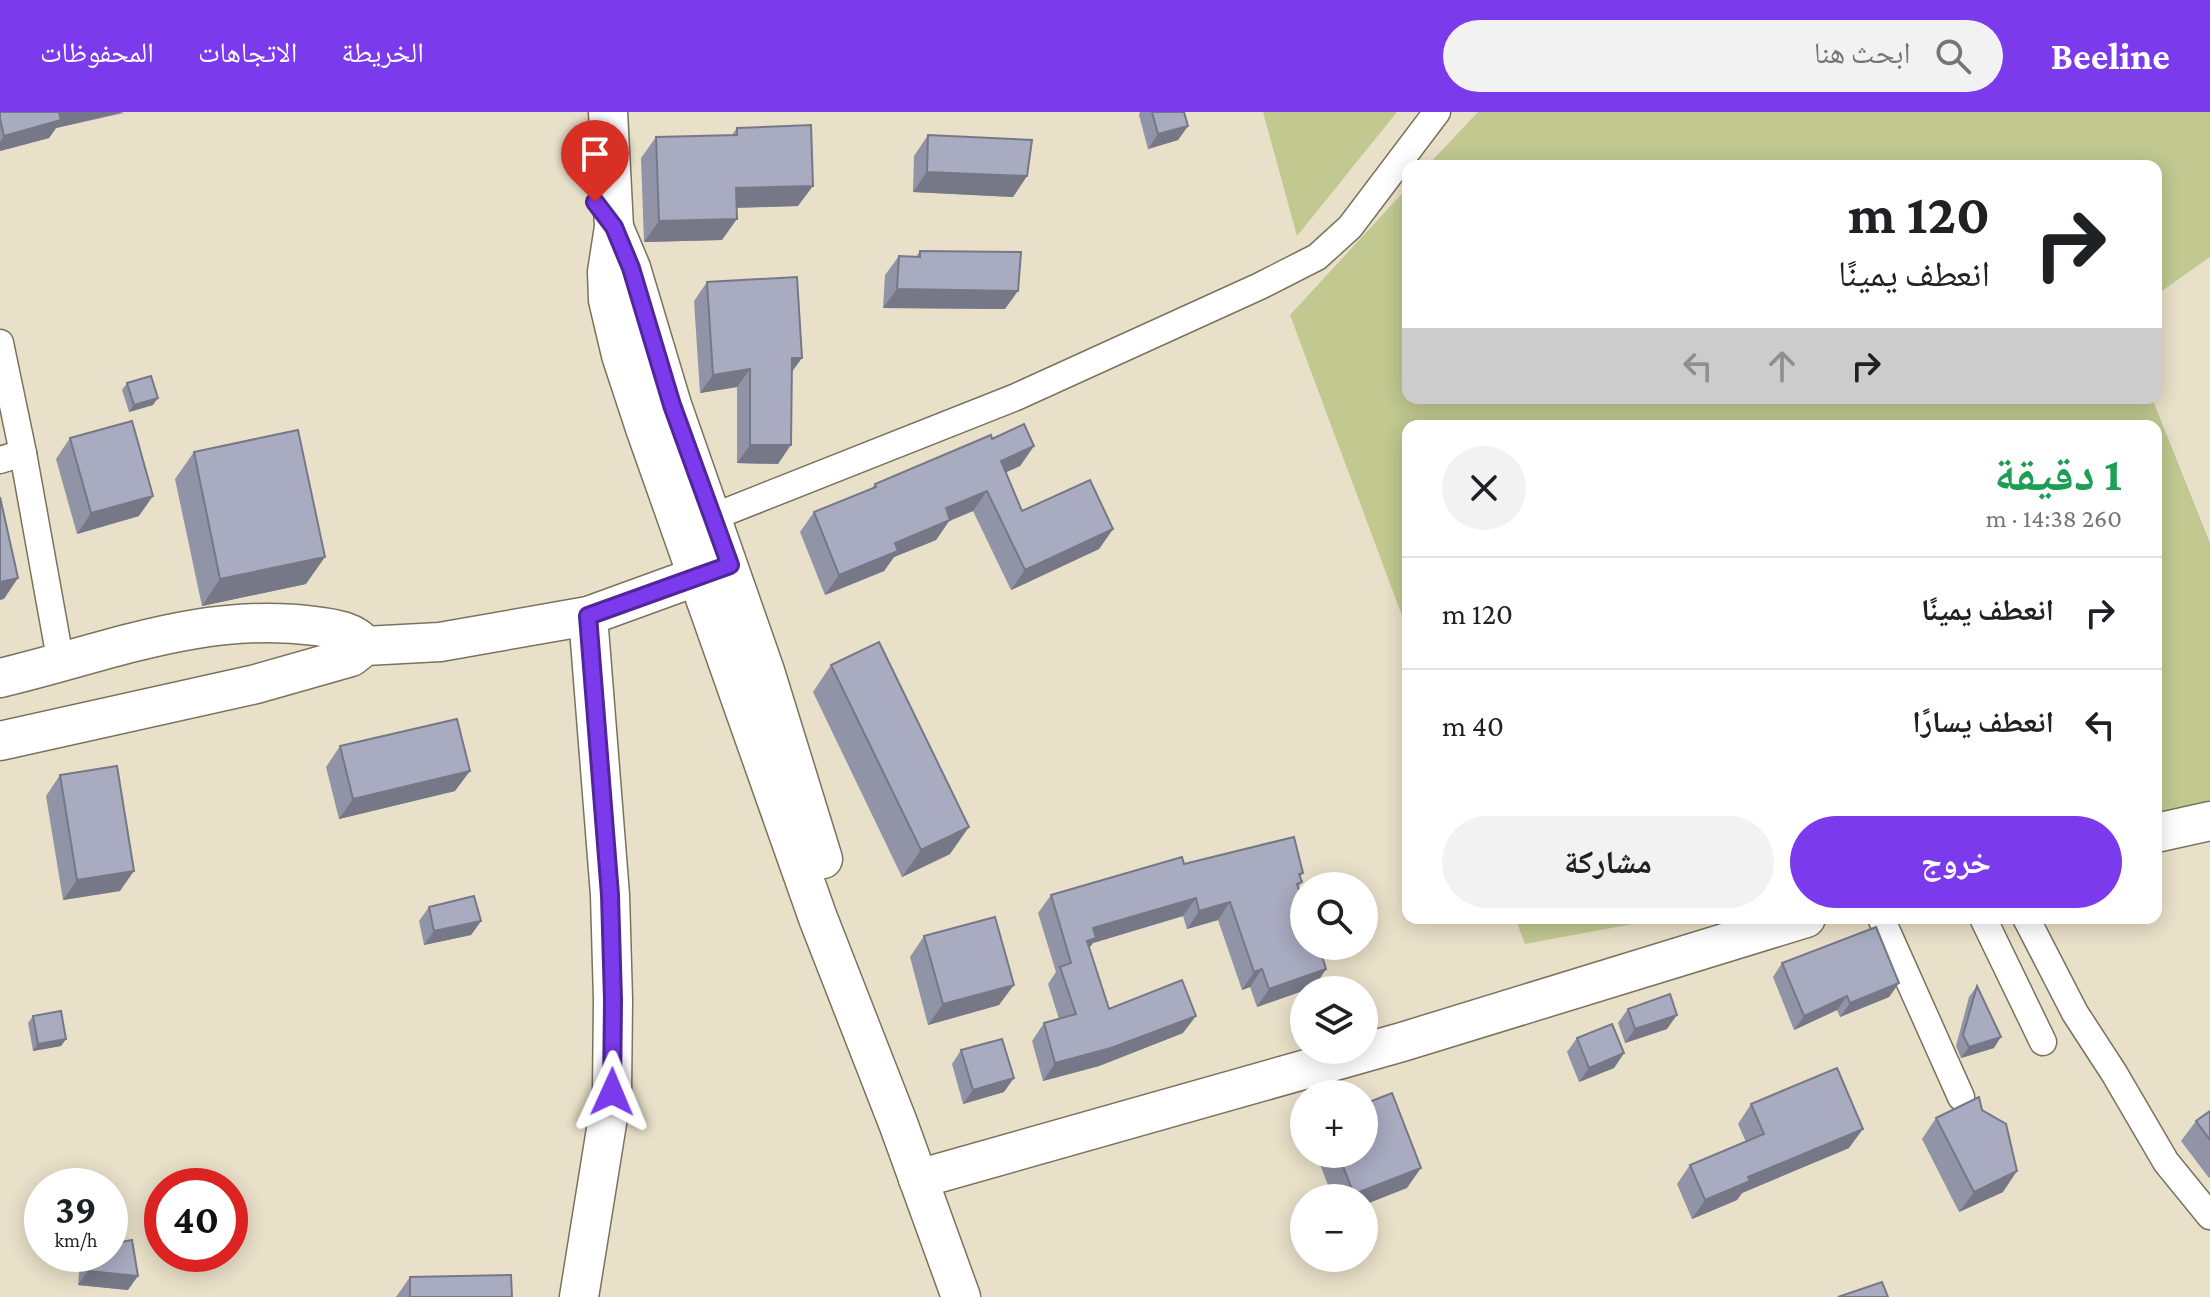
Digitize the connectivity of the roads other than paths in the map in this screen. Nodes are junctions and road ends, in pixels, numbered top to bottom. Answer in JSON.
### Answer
{"nodes":[{"id":1,"x":591,"y":112,"type":"edge"},
{"id":2,"x":608,"y":112,"type":"edge"},
{"id":3,"x":1437,"y":112,"type":"edge"},
{"id":4,"x":614,"y":227,"type":"junction"},
{"id":5,"x":0,"y":343,"type":"edge"},
{"id":6,"x":12,"y":457,"type":"edge"},
{"id":7,"x":713,"y":517,"type":"junction"},
{"id":8,"x":714,"y":571,"type":"junction"},
{"id":9,"x":588,"y":616,"type":"junction"},
{"id":10,"x":365,"y":646,"type":"junction"},
{"id":11,"x":61,"y":664,"type":"junction"},
{"id":12,"x":0,"y":678,"type":"edge"},
{"id":13,"x":0,"y":741,"type":"edge"},
{"id":14,"x":2210,"y":821,"type":"edge"},
{"id":15,"x":2162,"y":832,"type":"edge"},
{"id":16,"x":1786,"y":924,"type":"edge"},
{"id":17,"x":1884,"y":924,"type":"edge"},
{"id":18,"x":1986,"y":924,"type":"edge"},
{"id":19,"x":2029,"y":924,"type":"edge"},
{"id":20,"x":2043,"y":1042,"type":"dead end"},
{"id":21,"x":1961,"y":1097,"type":"dead end"},
{"id":22,"x":918,"y":1179,"type":"junction"},
{"id":23,"x":2210,"y":1216,"type":"edge"},
{"id":24,"x":579,"y":1297,"type":"edge"},
{"id":25,"x":961,"y":1297,"type":"edge"}],
"edges":[{"from":1,"to":4,"type":"street"},
{"from":2,"to":4,"type":"street"},
{"from":3,"to":7,"type":"street"},
{"from":4,"to":7,"type":"street"},
{"from":4,"to":8,"type":"street"},
{"from":5,"to":6,"type":"street"},
{"from":6,"to":11,"type":"street"},
{"from":7,"to":8,"type":"street"},
{"from":8,"to":9,"type":"street"},
{"from":8,"to":22,"type":"street"},
{"from":9,"to":10,"type":"street"},
{"from":9,"to":24,"type":"street"},
{"from":10,"to":11,"type":"street"},
{"from":10,"to":13,"type":"street"},
{"from":11,"to":12,"type":"street"},
{"from":14,"to":15,"type":"street"},
{"from":16,"to":22,"type":"street"},
{"from":17,"to":21,"type":"street"},
{"from":18,"to":20,"type":"street"},
{"from":19,"to":23,"type":"street"},
{"from":22,"to":25,"type":"street"}]}
